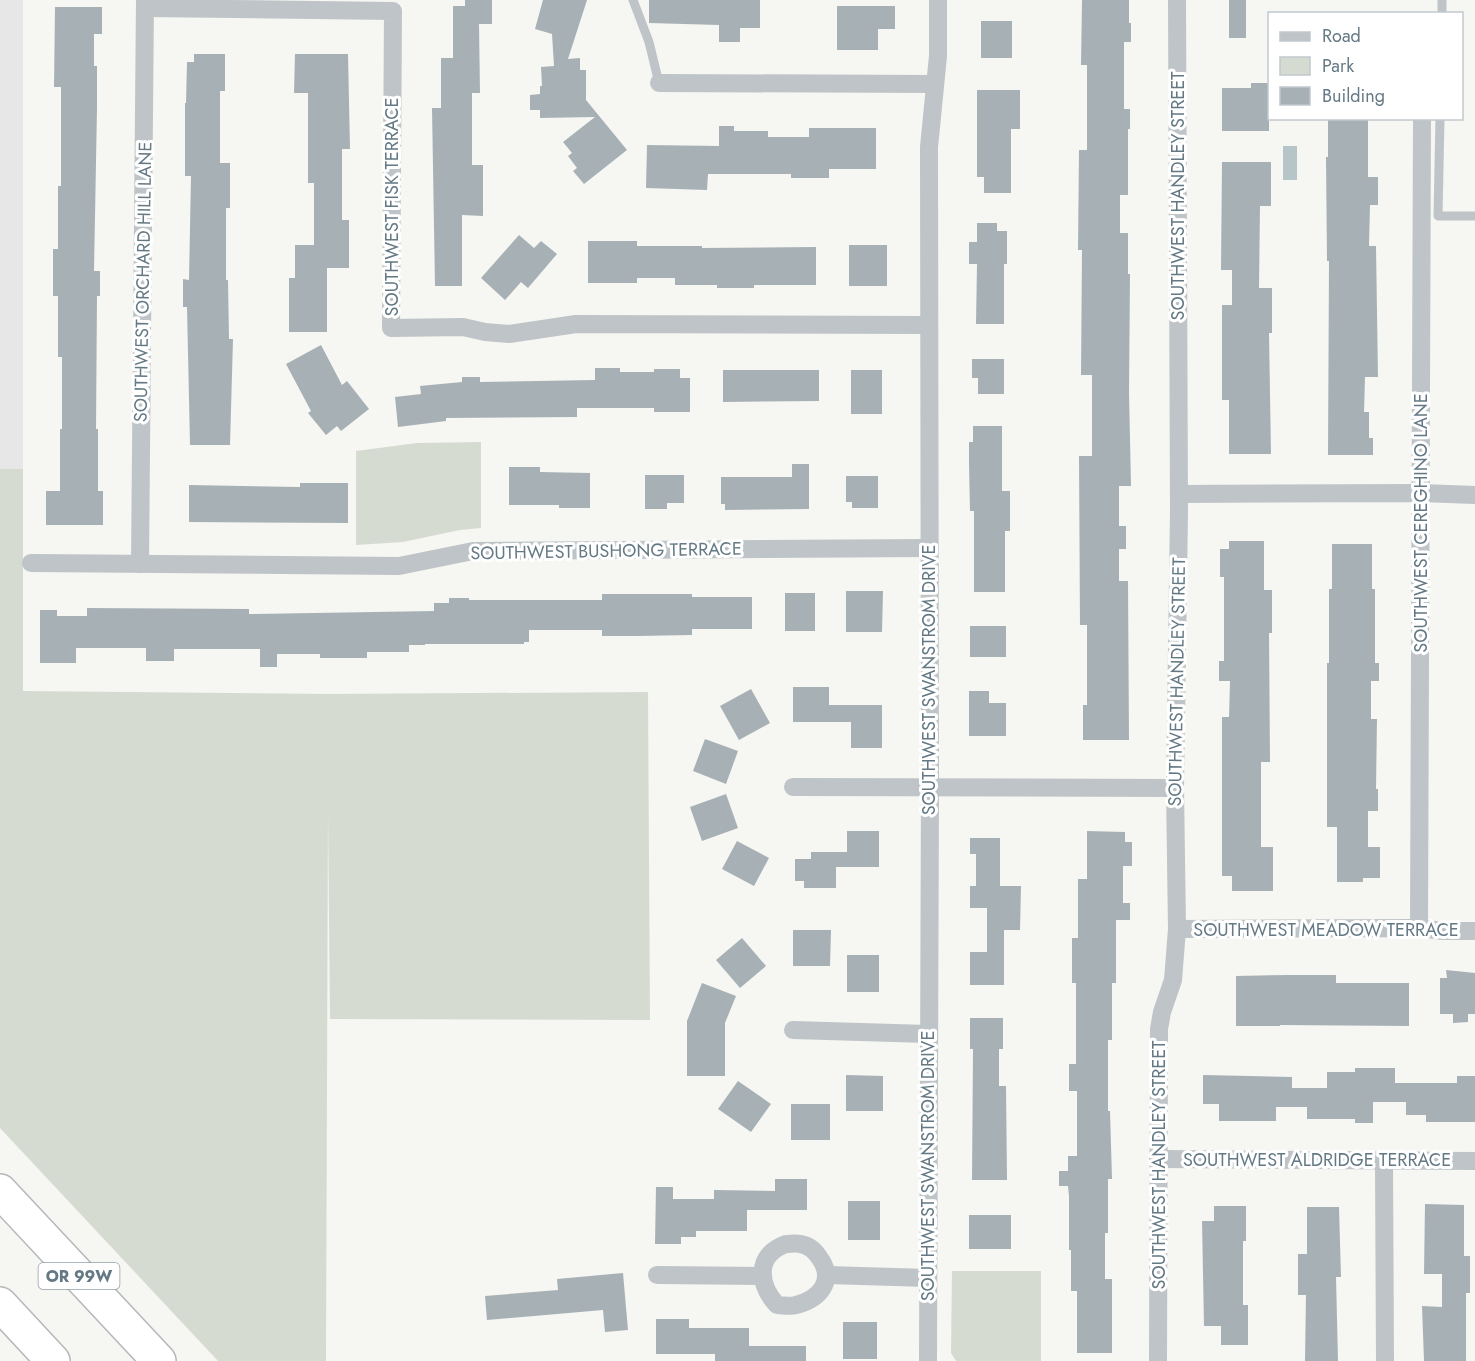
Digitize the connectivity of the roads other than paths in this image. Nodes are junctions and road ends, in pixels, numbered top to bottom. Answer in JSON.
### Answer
{"nodes":[{"id":1,"x":633,"y":0,"type":"edge"},
{"id":2,"x":938,"y":0,"type":"edge"},
{"id":3,"x":1177,"y":0,"type":"edge"},
{"id":4,"x":145,"y":4,"type":"edge"},
{"id":5,"x":659,"y":83,"type":"joint"},
{"id":6,"x":935,"y":84,"type":"junction"},
{"id":7,"x":1422,"y":120,"type":"edge"},
{"id":8,"x":1440,"y":120,"type":"edge"},
{"id":9,"x":1475,"y":216,"type":"edge"},
{"id":10,"x":928,"y":325,"type":"junction"},
{"id":11,"x":1421,"y":493,"type":"junction"},
{"id":12,"x":1179,"y":494,"type":"junction"},
{"id":13,"x":1475,"y":495,"type":"edge"},
{"id":14,"x":929,"y":548,"type":"junction"},
{"id":15,"x":31,"y":563,"type":"dead end"},
{"id":16,"x":140,"y":564,"type":"junction"},
{"id":17,"x":793,"y":787,"type":"dead end"},
{"id":18,"x":930,"y":787,"type":"junction"},
{"id":19,"x":1175,"y":788,"type":"junction"},
{"id":20,"x":1419,"y":928,"type":"junction"},
{"id":21,"x":1177,"y":929,"type":"junction"},
{"id":22,"x":1475,"y":932,"type":"edge"},
{"id":23,"x":793,"y":1030,"type":"dead end"},
{"id":24,"x":928,"y":1034,"type":"junction"},
{"id":25,"x":1158,"y":1159,"type":"junction"},
{"id":26,"x":1384,"y":1161,"type":"junction"},
{"id":27,"x":1475,"y":1161,"type":"edge"},
{"id":28,"x":0,"y":1191,"type":"edge"},
{"id":29,"x":657,"y":1275,"type":"dead end"},
{"id":30,"x":827,"y":1275,"type":"junction"},
{"id":31,"x":763,"y":1276,"type":"junction"},
{"id":32,"x":928,"y":1278,"type":"junction"},
{"id":33,"x":0,"y":1305,"type":"edge"},
{"id":34,"x":53,"y":1361,"type":"edge"},
{"id":35,"x":159,"y":1361,"type":"edge"},
{"id":36,"x":928,"y":1361,"type":"edge"},
{"id":37,"x":1158,"y":1361,"type":"edge"},
{"id":38,"x":1384,"y":1361,"type":"edge"}],
"edges":[{"from":1,"to":5,"type":"lane"},
{"from":2,"to":6,"type":"street","name":"SOUTHWEST SWANSTROM DRIVE"},
{"from":3,"to":12,"type":"street","name":"SOUTHWEST HANDLEY STREET"},
{"from":4,"to":10,"type":"street","name":"SOUTHWEST FISK TERRACE"},
{"from":4,"to":16,"type":"street","name":"SOUTHWEST ORCHARD HILL LANE"},
{"from":5,"to":6,"type":"street"},
{"from":6,"to":10,"type":"street","name":"SOUTHWEST SWANSTROM DRIVE"},
{"from":7,"to":11,"type":"street","name":"SOUTHWEST CEREGHINO LANE"},
{"from":8,"to":9,"type":"lane"},
{"from":10,"to":14,"type":"street","name":"SOUTHWEST SWANSTROM DRIVE"},
{"from":11,"to":12,"type":"street"},
{"from":11,"to":13,"type":"street"},
{"from":11,"to":20,"type":"street","name":"SOUTHWEST CEREGHINO LANE"},
{"from":12,"to":19,"type":"street","name":"SOUTHWEST HANDLEY STREET"},
{"from":14,"to":16,"type":"street","name":"SOUTHWEST BUSHONG TERRACE"},
{"from":14,"to":18,"type":"street","name":"SOUTHWEST SWANSTROM DRIVE"},
{"from":15,"to":16,"type":"street","name":"SOUTHWEST BUSHONG TERRACE"},
{"from":17,"to":18,"type":"street"},
{"from":18,"to":19,"type":"street"},
{"from":18,"to":24,"type":"street","name":"SOUTHWEST SWANSTROM DRIVE"},
{"from":19,"to":21,"type":"street","name":"SOUTHWEST HANDLEY STREET"},
{"from":20,"to":21,"type":"street","name":"SOUTHWEST MEADOW TERRACE"},
{"from":20,"to":22,"type":"street","name":"SOUTHWEST MEADOW TERRACE"},
{"from":21,"to":25,"type":"street","name":"SOUTHWEST HANDLEY STREET"},
{"from":23,"to":24,"type":"street"},
{"from":24,"to":32,"type":"street","name":"SOUTHWEST SWANSTROM DRIVE"},
{"from":25,"to":26,"type":"street","name":"SOUTHWEST ALDRIDGE TERRACE"},
{"from":25,"to":37,"type":"street","name":"SOUTHWEST HANDLEY STREET"},
{"from":26,"to":27,"type":"street","name":"SOUTHWEST ALDRIDGE TERRACE"},
{"from":26,"to":38,"type":"street"},
{"from":28,"to":35,"type":"highway","number":"OR 99W"},
{"from":29,"to":31,"type":"street"},
{"from":30,"to":31,"type":"street"},
{"from":30,"to":31,"type":"street"},
{"from":30,"to":32,"type":"street"},
{"from":32,"to":36,"type":"street","name":"SOUTHWEST SWANSTROM DRIVE"},
{"from":33,"to":34,"type":"highway"}]}
